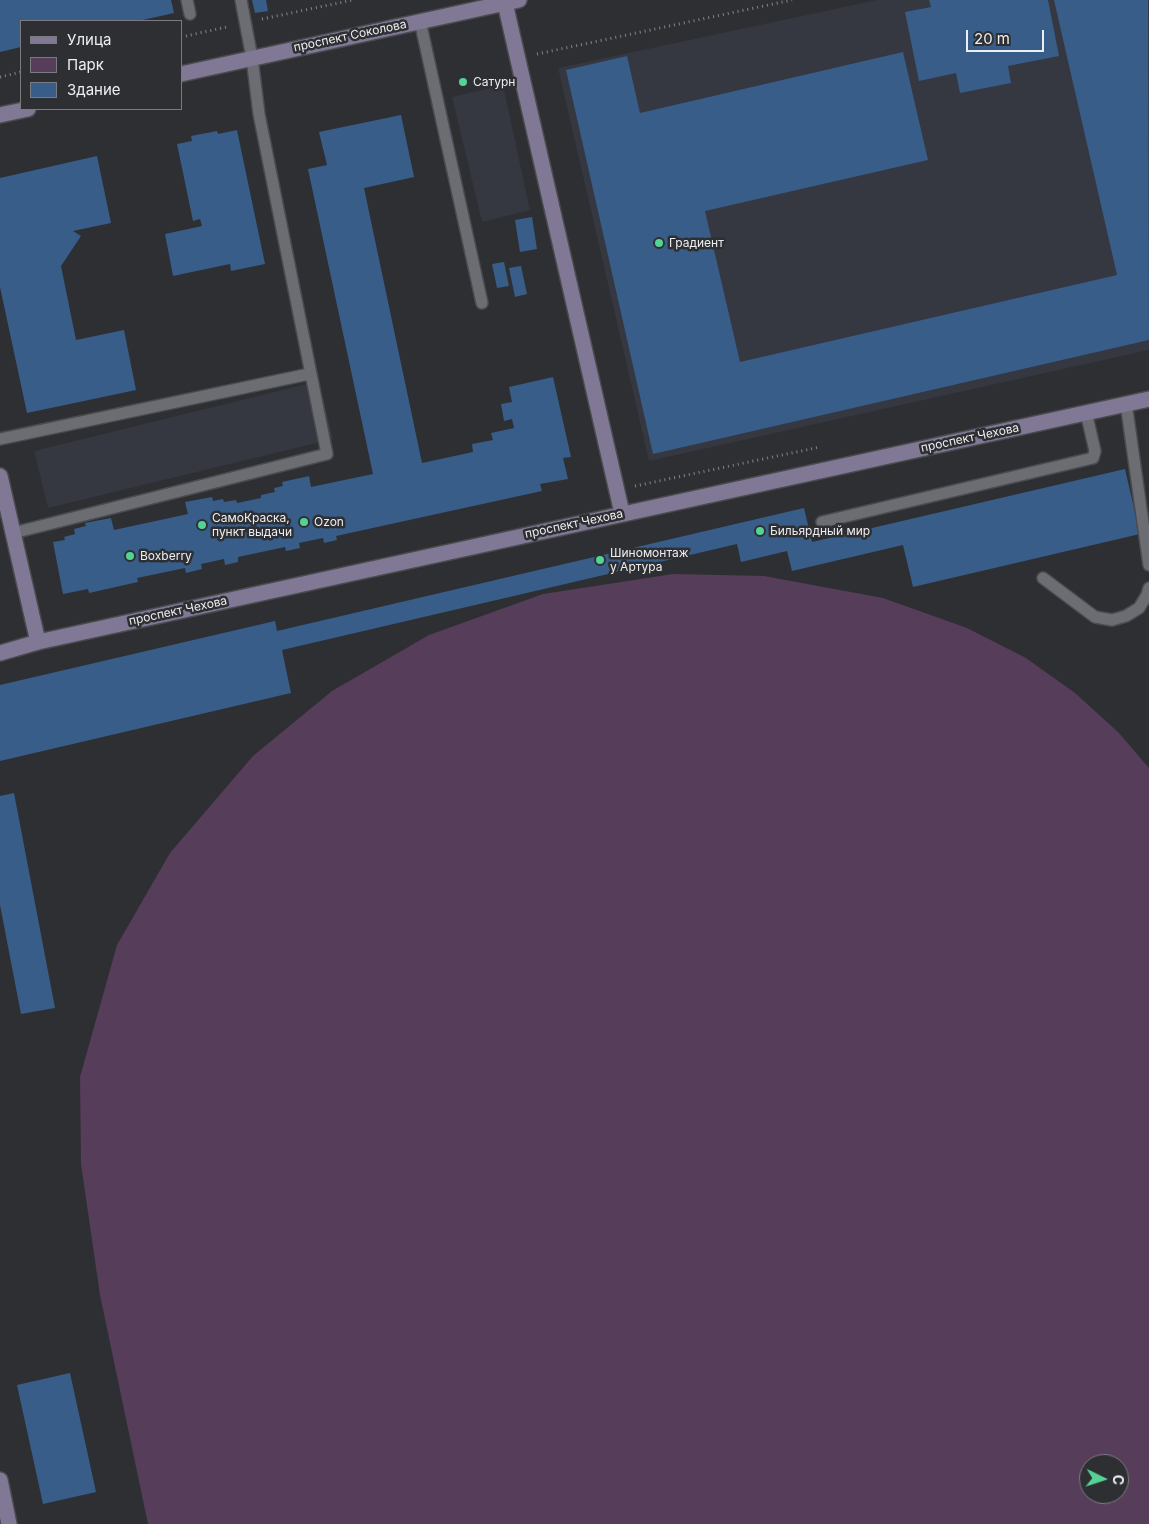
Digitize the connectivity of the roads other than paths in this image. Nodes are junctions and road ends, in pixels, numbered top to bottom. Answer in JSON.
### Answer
{"nodes":[{"id":1,"x":187,"y":0,"type":"edge"},
{"id":2,"x":240,"y":0,"type":"edge"},
{"id":3,"x":512,"y":1,"type":"edge"},
{"id":4,"x":190,"y":14,"type":"dead end"},
{"id":5,"x":420,"y":21,"type":"junction"},
{"id":6,"x":252,"y":58,"type":"junction"},
{"id":7,"x":182,"y":74,"type":"edge"},
{"id":8,"x":23,"y":110,"type":"edge"},
{"id":9,"x":0,"y":115,"type":"edge"},
{"id":10,"x":482,"y":303,"type":"dead end"},
{"id":11,"x":309,"y":374,"type":"junction"},
{"id":12,"x":1149,"y":398,"type":"edge"},
{"id":13,"x":1126,"y":404,"type":"junction"},
{"id":14,"x":1086,"y":412,"type":"junction"},
{"id":15,"x":0,"y":439,"type":"edge"},
{"id":16,"x":0,"y":476,"type":"edge"},
{"id":17,"x":3,"y":500,"type":"edge"},
{"id":18,"x":622,"y":513,"type":"junction"},
{"id":19,"x":822,"y":522,"type":"dead end"},
{"id":20,"x":13,"y":533,"type":"junction"},
{"id":21,"x":1149,"y":564,"type":"edge"},
{"id":22,"x":1043,"y":578,"type":"dead end"},
{"id":23,"x":1149,"y":588,"type":"edge"},
{"id":24,"x":38,"y":642,"type":"junction"},
{"id":25,"x":0,"y":653,"type":"edge"},
{"id":26,"x":0,"y":1480,"type":"edge"},
{"id":27,"x":9,"y":1524,"type":"edge"}],
"edges":[{"from":1,"to":4,"type":"lane"},
{"from":2,"to":6,"type":"lane"},
{"from":3,"to":5,"type":"main road","name":"проспект Соколова"},
{"from":3,"to":18,"type":"main road"},
{"from":5,"to":6,"type":"main road","name":"проспект Соколова"},
{"from":5,"to":10,"type":"lane"},
{"from":6,"to":7,"type":"main road","name":"проспект Соколова"},
{"from":6,"to":11,"type":"lane"},
{"from":8,"to":9,"type":"main road"},
{"from":11,"to":15,"type":"lane"},
{"from":11,"to":20,"type":"lane"},
{"from":12,"to":13,"type":"main road","name":"проспект Чехова"},
{"from":13,"to":14,"type":"main road","name":"проспект Чехова"},
{"from":13,"to":21,"type":"lane"},
{"from":14,"to":18,"type":"main road","name":"проспект Чехова"},
{"from":14,"to":19,"type":"lane"},
{"from":16,"to":17,"type":"main road"},
{"from":17,"to":20,"type":"main road"},
{"from":18,"to":24,"type":"main road","name":"проспект Чехова"},
{"from":20,"to":24,"type":"main road"},
{"from":22,"to":23,"type":"lane"},
{"from":24,"to":25,"type":"main road","name":"проспект Чехова"},
{"from":26,"to":27,"type":"main road"}]}
